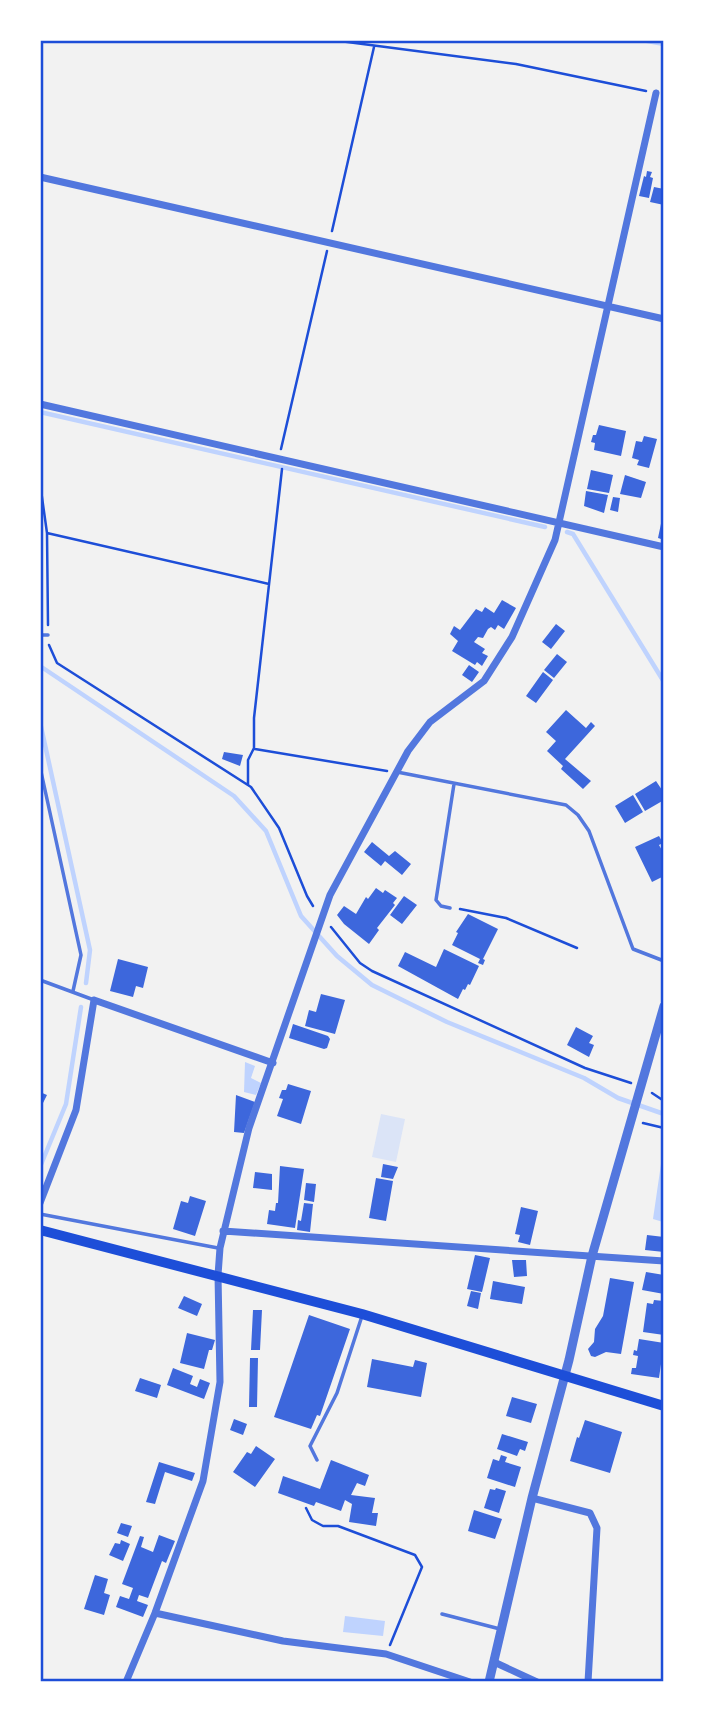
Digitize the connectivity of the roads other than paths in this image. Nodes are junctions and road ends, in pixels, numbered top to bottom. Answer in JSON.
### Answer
{"nodes":[{"id":1,"x":656,"y":93,"type":"road end"},
{"id":2,"x":40,"y":177,"type":"edge"},
{"id":3,"x":606,"y":305,"type":"junction"},
{"id":4,"x":664,"y":319,"type":"edge"},
{"id":5,"x":40,"y":404,"type":"edge"},
{"id":6,"x":559,"y":523,"type":"junction"},
{"id":7,"x":664,"y":547,"type":"edge"},
{"id":8,"x":41,"y":635,"type":"edge"},
{"id":9,"x":48,"y":635,"type":"road end"},
{"id":10,"x":40,"y":767,"type":"edge"},
{"id":11,"x":397,"y":772,"type":"junction"},
{"id":12,"x":454,"y":784,"type":"junction"},
{"id":13,"x":450,"y":908,"type":"road end"},
{"id":14,"x":664,"y":961,"type":"edge"},
{"id":15,"x":40,"y":981,"type":"edge"},
{"id":16,"x":73,"y":991,"type":"junction"},
{"id":17,"x":94,"y":1000,"type":"junction"},
{"id":18,"x":664,"y":1006,"type":"edge"},
{"id":19,"x":274,"y":1063,"type":"junction"},
{"id":20,"x":40,"y":1203,"type":"edge"},
{"id":21,"x":40,"y":1214,"type":"edge"},
{"id":22,"x":40,"y":1230,"type":"edge"},
{"id":23,"x":223,"y":1231,"type":"junction"},
{"id":24,"x":220,"y":1248,"type":"junction"},
{"id":25,"x":592,"y":1256,"type":"junction"},
{"id":26,"x":664,"y":1261,"type":"edge"},
{"id":27,"x":218,"y":1275,"type":"junction"},
{"id":28,"x":362,"y":1314,"type":"junction"},
{"id":29,"x":564,"y":1377,"type":"junction"},
{"id":30,"x":664,"y":1406,"type":"edge"},
{"id":31,"x":317,"y":1460,"type":"dead end"},
{"id":32,"x":532,"y":1498,"type":"junction"},
{"id":33,"x":155,"y":1613,"type":"junction"},
{"id":34,"x":442,"y":1614,"type":"dead end"},
{"id":35,"x":502,"y":1629,"type":"junction"},
{"id":36,"x":494,"y":1662,"type":"junction"},
{"id":37,"x":126,"y":1682,"type":"edge"},
{"id":38,"x":471,"y":1682,"type":"edge"},
{"id":39,"x":489,"y":1682,"type":"edge"},
{"id":40,"x":537,"y":1682,"type":"edge"},
{"id":41,"x":588,"y":1682,"type":"edge"}],
"edges":[{"from":1,"to":3,"type":"street"},
{"from":2,"to":3,"type":"street"},
{"from":3,"to":4,"type":"street"},
{"from":3,"to":6,"type":"street"},
{"from":5,"to":6,"type":"street"},
{"from":6,"to":7,"type":"street"},
{"from":6,"to":11,"type":"street"},
{"from":8,"to":9,"type":"lane"},
{"from":10,"to":16,"type":"lane"},
{"from":11,"to":12,"type":"lane"},
{"from":11,"to":19,"type":"street"},
{"from":12,"to":13,"type":"lane"},
{"from":12,"to":14,"type":"lane"},
{"from":15,"to":16,"type":"lane"},
{"from":16,"to":17,"type":"lane"},
{"from":17,"to":19,"type":"street"},
{"from":17,"to":20,"type":"street"},
{"from":18,"to":25,"type":"street"},
{"from":19,"to":23,"type":"street"},
{"from":21,"to":24,"type":"lane"},
{"from":22,"to":27,"type":"main road"},
{"from":23,"to":24,"type":"street"},
{"from":23,"to":25,"type":"street"},
{"from":24,"to":27,"type":"street"},
{"from":25,"to":26,"type":"street"},
{"from":25,"to":29,"type":"street"},
{"from":27,"to":28,"type":"main road"},
{"from":27,"to":33,"type":"street"},
{"from":28,"to":29,"type":"main road"},
{"from":28,"to":31,"type":"lane"},
{"from":29,"to":30,"type":"main road"},
{"from":29,"to":32,"type":"street"},
{"from":32,"to":35,"type":"street"},
{"from":32,"to":41,"type":"street"},
{"from":33,"to":37,"type":"street"},
{"from":33,"to":38,"type":"street"},
{"from":34,"to":35,"type":"lane"},
{"from":35,"to":36,"type":"street"},
{"from":36,"to":39,"type":"street"},
{"from":36,"to":40,"type":"street"}]}
